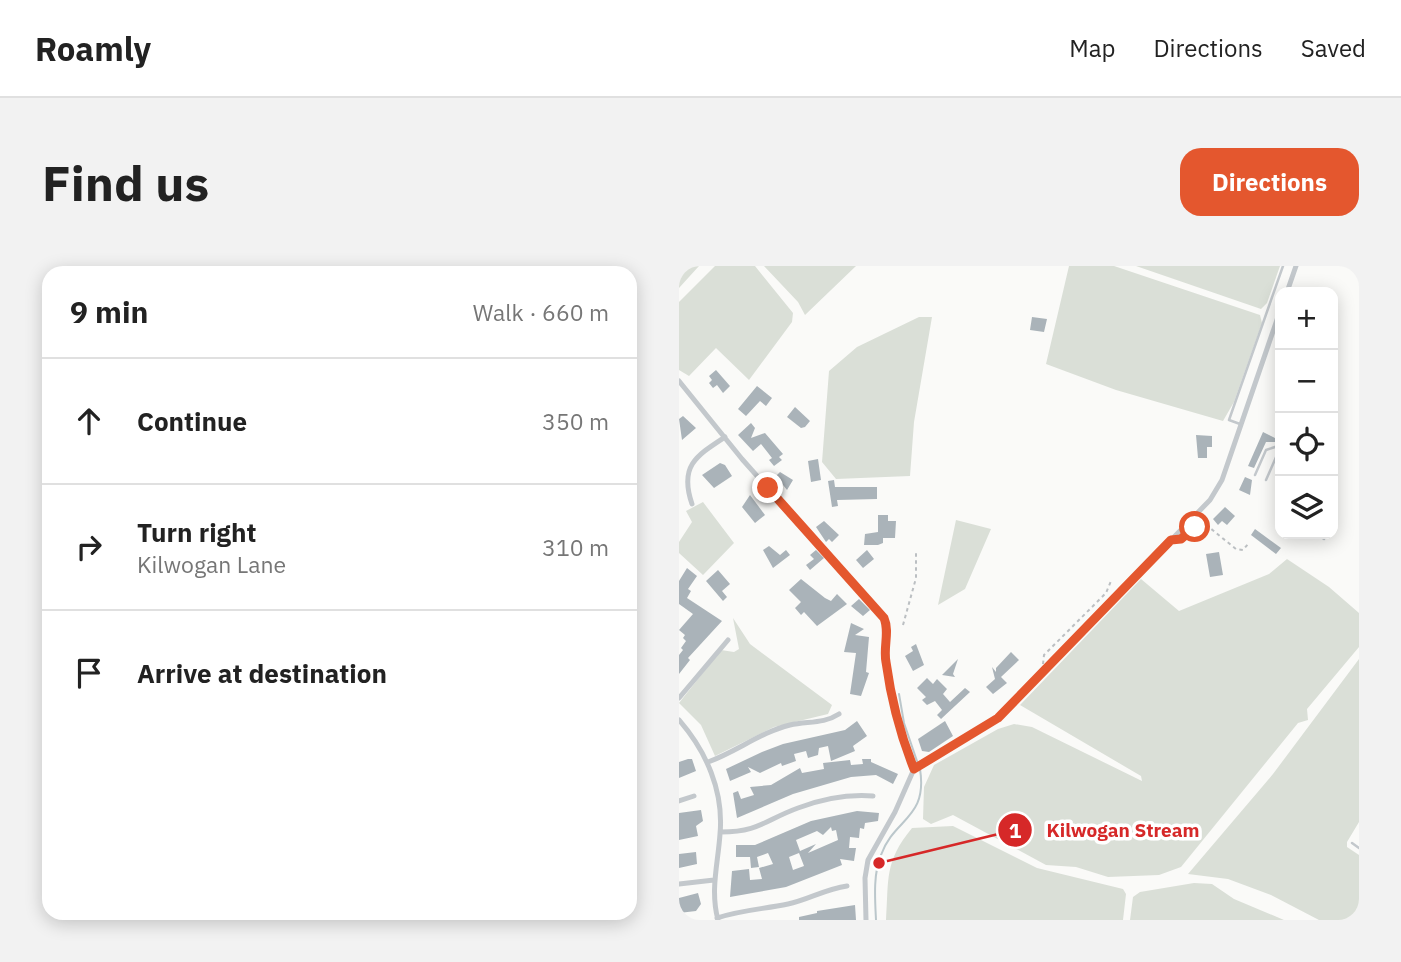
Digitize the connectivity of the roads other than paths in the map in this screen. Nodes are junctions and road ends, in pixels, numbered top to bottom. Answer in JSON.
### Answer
{"nodes":[{"id":1,"x":1283,"y":266,"type":"edge"},
{"id":2,"x":1296,"y":266,"type":"edge"},
{"id":3,"x":1289,"y":287,"type":"edge"},
{"id":4,"x":1275,"y":325,"type":"edge"},
{"id":5,"x":679,"y":382,"type":"edge"},
{"id":6,"x":1241,"y":424,"type":"junction"},
{"id":7,"x":725,"y":437,"type":"junction"},
{"id":8,"x":1255,"y":475,"type":"dead end"},
{"id":9,"x":1266,"y":480,"type":"dead end"},
{"id":10,"x":692,"y":504,"type":"dead end"},
{"id":11,"x":728,"y":640,"type":"joint"},
{"id":12,"x":734,"y":647,"type":"dead end"},
{"id":13,"x":679,"y":698,"type":"edge"},
{"id":14,"x":839,"y":714,"type":"dead end"},
{"id":15,"x":679,"y":720,"type":"edge"},
{"id":16,"x":708,"y":762,"type":"junction"},
{"id":17,"x":915,"y":768,"type":"junction"},
{"id":18,"x":694,"y":796,"type":"dead end"},
{"id":19,"x":873,"y":796,"type":"dead end"},
{"id":20,"x":679,"y":801,"type":"edge"},
{"id":21,"x":721,"y":832,"type":"junction"},
{"id":22,"x":1352,"y":843,"type":"dead end"},
{"id":23,"x":1359,"y":848,"type":"edge"},
{"id":24,"x":713,"y":880,"type":"junction"},
{"id":25,"x":679,"y":884,"type":"edge"},
{"id":26,"x":847,"y":886,"type":"dead end"},
{"id":27,"x":718,"y":919,"type":"edge"},
{"id":28,"x":866,"y":920,"type":"edge"}],
"edges":[{"from":1,"to":6,"type":"lane"},
{"from":2,"to":3,"type":"street"},
{"from":4,"to":6,"type":"street"},
{"from":5,"to":7,"type":"street"},
{"from":6,"to":17,"type":"street"},
{"from":7,"to":10,"type":"street"},
{"from":7,"to":17,"type":"street"},
{"from":8,"to":9,"type":"lane"},
{"from":11,"to":12,"type":"lane"},
{"from":11,"to":13,"type":"street"},
{"from":14,"to":16,"type":"street"},
{"from":15,"to":16,"type":"street"},
{"from":16,"to":21,"type":"street"},
{"from":17,"to":28,"type":"street"},
{"from":18,"to":20,"type":"street"},
{"from":19,"to":21,"type":"street"},
{"from":21,"to":24,"type":"street"},
{"from":22,"to":23,"type":"lane"},
{"from":24,"to":25,"type":"street"},
{"from":24,"to":27,"type":"street"},
{"from":26,"to":27,"type":"street"}]}
